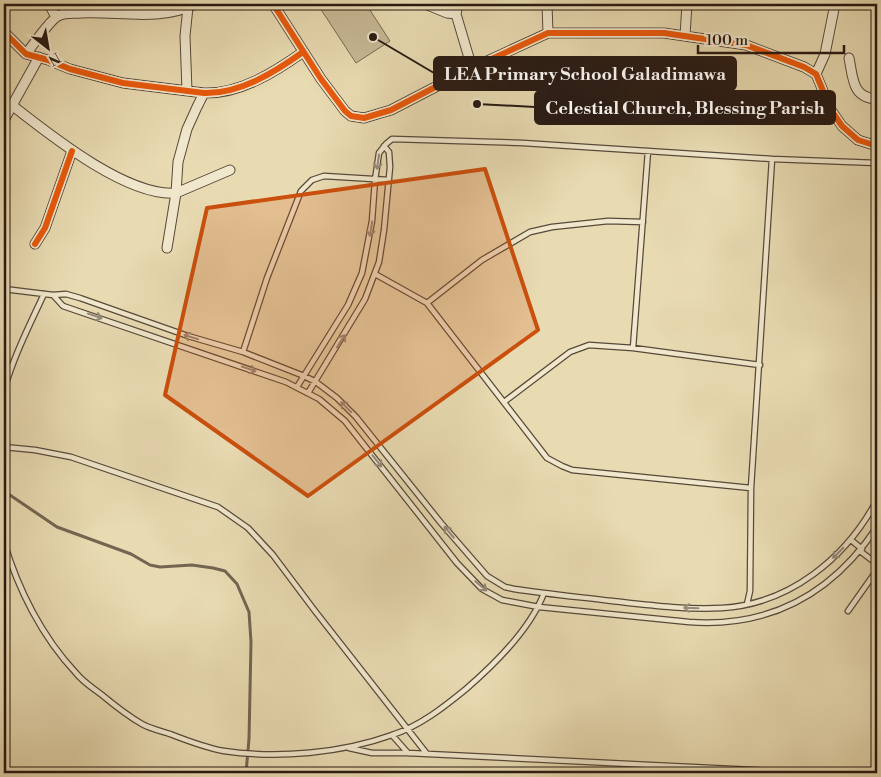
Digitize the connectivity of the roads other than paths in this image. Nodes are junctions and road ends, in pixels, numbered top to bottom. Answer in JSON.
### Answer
{"nodes":[{"id":1,"x":50,"y":4,"type":"edge"},
{"id":2,"x":274,"y":4,"type":"edge"},
{"id":3,"x":425,"y":4,"type":"edge"},
{"id":4,"x":458,"y":4,"type":"edge"},
{"id":5,"x":548,"y":4,"type":"edge"},
{"id":6,"x":688,"y":4,"type":"edge"},
{"id":7,"x":835,"y":4,"type":"edge"},
{"id":8,"x":192,"y":6,"type":"edge"},
{"id":9,"x":116,"y":8,"type":"edge"},
{"id":10,"x":456,"y":14,"type":"junction"},
{"id":11,"x":56,"y":17,"type":"junction"},
{"id":12,"x":4,"y":32,"type":"edge"},
{"id":13,"x":548,"y":33,"type":"junction"},
{"id":14,"x":685,"y":36,"type":"junction"},
{"id":15,"x":303,"y":52,"type":"junction"},
{"id":16,"x":26,"y":54,"type":"junction"},
{"id":17,"x":39,"y":57,"type":"junction"},
{"id":18,"x":849,"y":58,"type":"dead end"},
{"id":19,"x":472,"y":68,"type":"junction"},
{"id":20,"x":816,"y":74,"type":"junction"},
{"id":21,"x":187,"y":91,"type":"junction"},
{"id":22,"x":204,"y":93,"type":"junction"},
{"id":23,"x":877,"y":99,"type":"edge"},
{"id":24,"x":8,"y":104,"type":"edge"},
{"id":25,"x":4,"y":120,"type":"edge"},
{"id":26,"x":384,"y":146,"type":"junction"},
{"id":27,"x":877,"y":146,"type":"edge"},
{"id":28,"x":648,"y":151,"type":"junction"},
{"id":29,"x":72,"y":152,"type":"junction"},
{"id":30,"x":772,"y":159,"type":"junction"},
{"id":31,"x":877,"y":163,"type":"edge"},
{"id":32,"x":230,"y":170,"type":"dead end"},
{"id":33,"x":375,"y":180,"type":"junction"},
{"id":34,"x":388,"y":180,"type":"junction"},
{"id":35,"x":176,"y":193,"type":"junction"},
{"id":36,"x":643,"y":222,"type":"junction"},
{"id":37,"x":36,"y":244,"type":"dead end"},
{"id":38,"x":167,"y":248,"type":"dead end"},
{"id":39,"x":375,"y":274,"type":"junction"},
{"id":40,"x":4,"y":289,"type":"edge"},
{"id":41,"x":44,"y":294,"type":"junction"},
{"id":42,"x":52,"y":295,"type":"junction"},
{"id":43,"x":427,"y":302,"type":"junction"},
{"id":44,"x":633,"y":348,"type":"junction"},
{"id":45,"x":242,"y":352,"type":"junction"},
{"id":46,"x":760,"y":365,"type":"junction"},
{"id":47,"x":304,"y":376,"type":"junction"},
{"id":48,"x":316,"y":382,"type":"junction"},
{"id":49,"x":297,"y":387,"type":"junction"},
{"id":50,"x":4,"y":390,"type":"edge"},
{"id":51,"x":308,"y":393,"type":"junction"},
{"id":52,"x":504,"y":402,"type":"junction"},
{"id":53,"x":4,"y":447,"type":"edge"},
{"id":54,"x":751,"y":488,"type":"junction"},
{"id":55,"x":877,"y":500,"type":"edge"},
{"id":56,"x":877,"y":527,"type":"edge"},
{"id":57,"x":850,"y":540,"type":"junction"},
{"id":58,"x":4,"y":542,"type":"edge"},
{"id":59,"x":861,"y":550,"type":"junction"},
{"id":60,"x":877,"y":564,"type":"edge"},
{"id":61,"x":877,"y":570,"type":"edge"},
{"id":62,"x":544,"y":594,"type":"junction"},
{"id":63,"x":747,"y":604,"type":"junction"},
{"id":64,"x":539,"y":607,"type":"junction"},
{"id":65,"x":848,"y":611,"type":"dead end"},
{"id":66,"x":408,"y":728,"type":"junction"},
{"id":67,"x":392,"y":735,"type":"junction"},
{"id":68,"x":346,"y":747,"type":"junction"},
{"id":69,"x":408,"y":753,"type":"junction"},
{"id":70,"x":427,"y":754,"type":"junction"},
{"id":71,"x":772,"y":771,"type":"dead end"}],
"edges":[{"from":1,"to":11,"type":"street"},
{"from":2,"to":15,"type":"street"},
{"from":3,"to":10,"type":"street"},
{"from":4,"to":10,"type":"street"},
{"from":5,"to":13,"type":"street"},
{"from":6,"to":14,"type":"street"},
{"from":7,"to":20,"type":"street"},
{"from":8,"to":9,"type":"street"},
{"from":8,"to":21,"type":"street"},
{"from":9,"to":11,"type":"street"},
{"from":10,"to":19,"type":"street"},
{"from":11,"to":16,"type":"street"},
{"from":12,"to":16,"type":"street"},
{"from":13,"to":14,"type":"street"},
{"from":13,"to":19,"type":"street"},
{"from":14,"to":20,"type":"street"},
{"from":15,"to":19,"type":"street"},
{"from":15,"to":22,"type":"street"},
{"from":16,"to":17,"type":"street"},
{"from":17,"to":21,"type":"street"},
{"from":17,"to":24,"type":"street"},
{"from":18,"to":23,"type":"street"},
{"from":20,"to":27,"type":"street"},
{"from":21,"to":22,"type":"street"},
{"from":22,"to":35,"type":"street"},
{"from":24,"to":25,"type":"street"},
{"from":24,"to":29,"type":"street"},
{"from":26,"to":28,"type":"lane"},
{"from":26,"to":33,"type":"lane","one_way":true},
{"from":26,"to":34,"type":"lane"},
{"from":28,"to":30,"type":"lane"},
{"from":28,"to":36,"type":"lane"},
{"from":29,"to":35,"type":"street"},
{"from":29,"to":37,"type":"street"},
{"from":30,"to":31,"type":"lane"},
{"from":30,"to":46,"type":"lane"},
{"from":32,"to":35,"type":"street"},
{"from":33,"to":34,"type":"lane"},
{"from":33,"to":45,"type":"lane"},
{"from":33,"to":47,"type":"lane","one_way":true},
{"from":34,"to":39,"type":"lane"},
{"from":35,"to":38,"type":"street"},
{"from":36,"to":43,"type":"lane"},
{"from":36,"to":44,"type":"lane"},
{"from":39,"to":43,"type":"lane"},
{"from":48,"to":39,"type":"lane","one_way":true},
{"from":40,"to":41,"type":"lane"},
{"from":41,"to":42,"type":"lane"},
{"from":41,"to":50,"type":"lane"},
{"from":45,"to":42,"type":"lane","one_way":true},
{"from":42,"to":49,"type":"lane","one_way":true},
{"from":43,"to":52,"type":"lane"},
{"from":44,"to":46,"type":"lane"},
{"from":44,"to":52,"type":"lane"},
{"from":45,"to":47,"type":"lane"},
{"from":46,"to":54,"type":"lane"},
{"from":47,"to":48,"type":"lane"},
{"from":47,"to":49,"type":"lane"},
{"from":48,"to":51,"type":"lane"},
{"from":62,"to":48,"type":"lane","one_way":true},
{"from":49,"to":51,"type":"lane"},
{"from":51,"to":64,"type":"lane","one_way":true},
{"from":52,"to":54,"type":"lane"},
{"from":53,"to":66,"type":"lane"},
{"from":54,"to":63,"type":"lane"},
{"from":55,"to":57,"type":"lane"},
{"from":56,"to":59,"type":"lane"},
{"from":57,"to":59,"type":"lane"},
{"from":57,"to":63,"type":"lane","one_way":true},
{"from":58,"to":68,"type":"lane"},
{"from":59,"to":60,"type":"lane"},
{"from":59,"to":64,"type":"lane"},
{"from":61,"to":65,"type":"lane"},
{"from":63,"to":62,"type":"lane","one_way":true},
{"from":62,"to":64,"type":"lane"},
{"from":64,"to":66,"type":"lane"},
{"from":66,"to":67,"type":"lane"},
{"from":66,"to":70,"type":"lane"},
{"from":67,"to":68,"type":"lane"},
{"from":67,"to":69,"type":"lane"},
{"from":68,"to":69,"type":"lane"},
{"from":69,"to":70,"type":"lane"},
{"from":70,"to":71,"type":"lane"}]}
